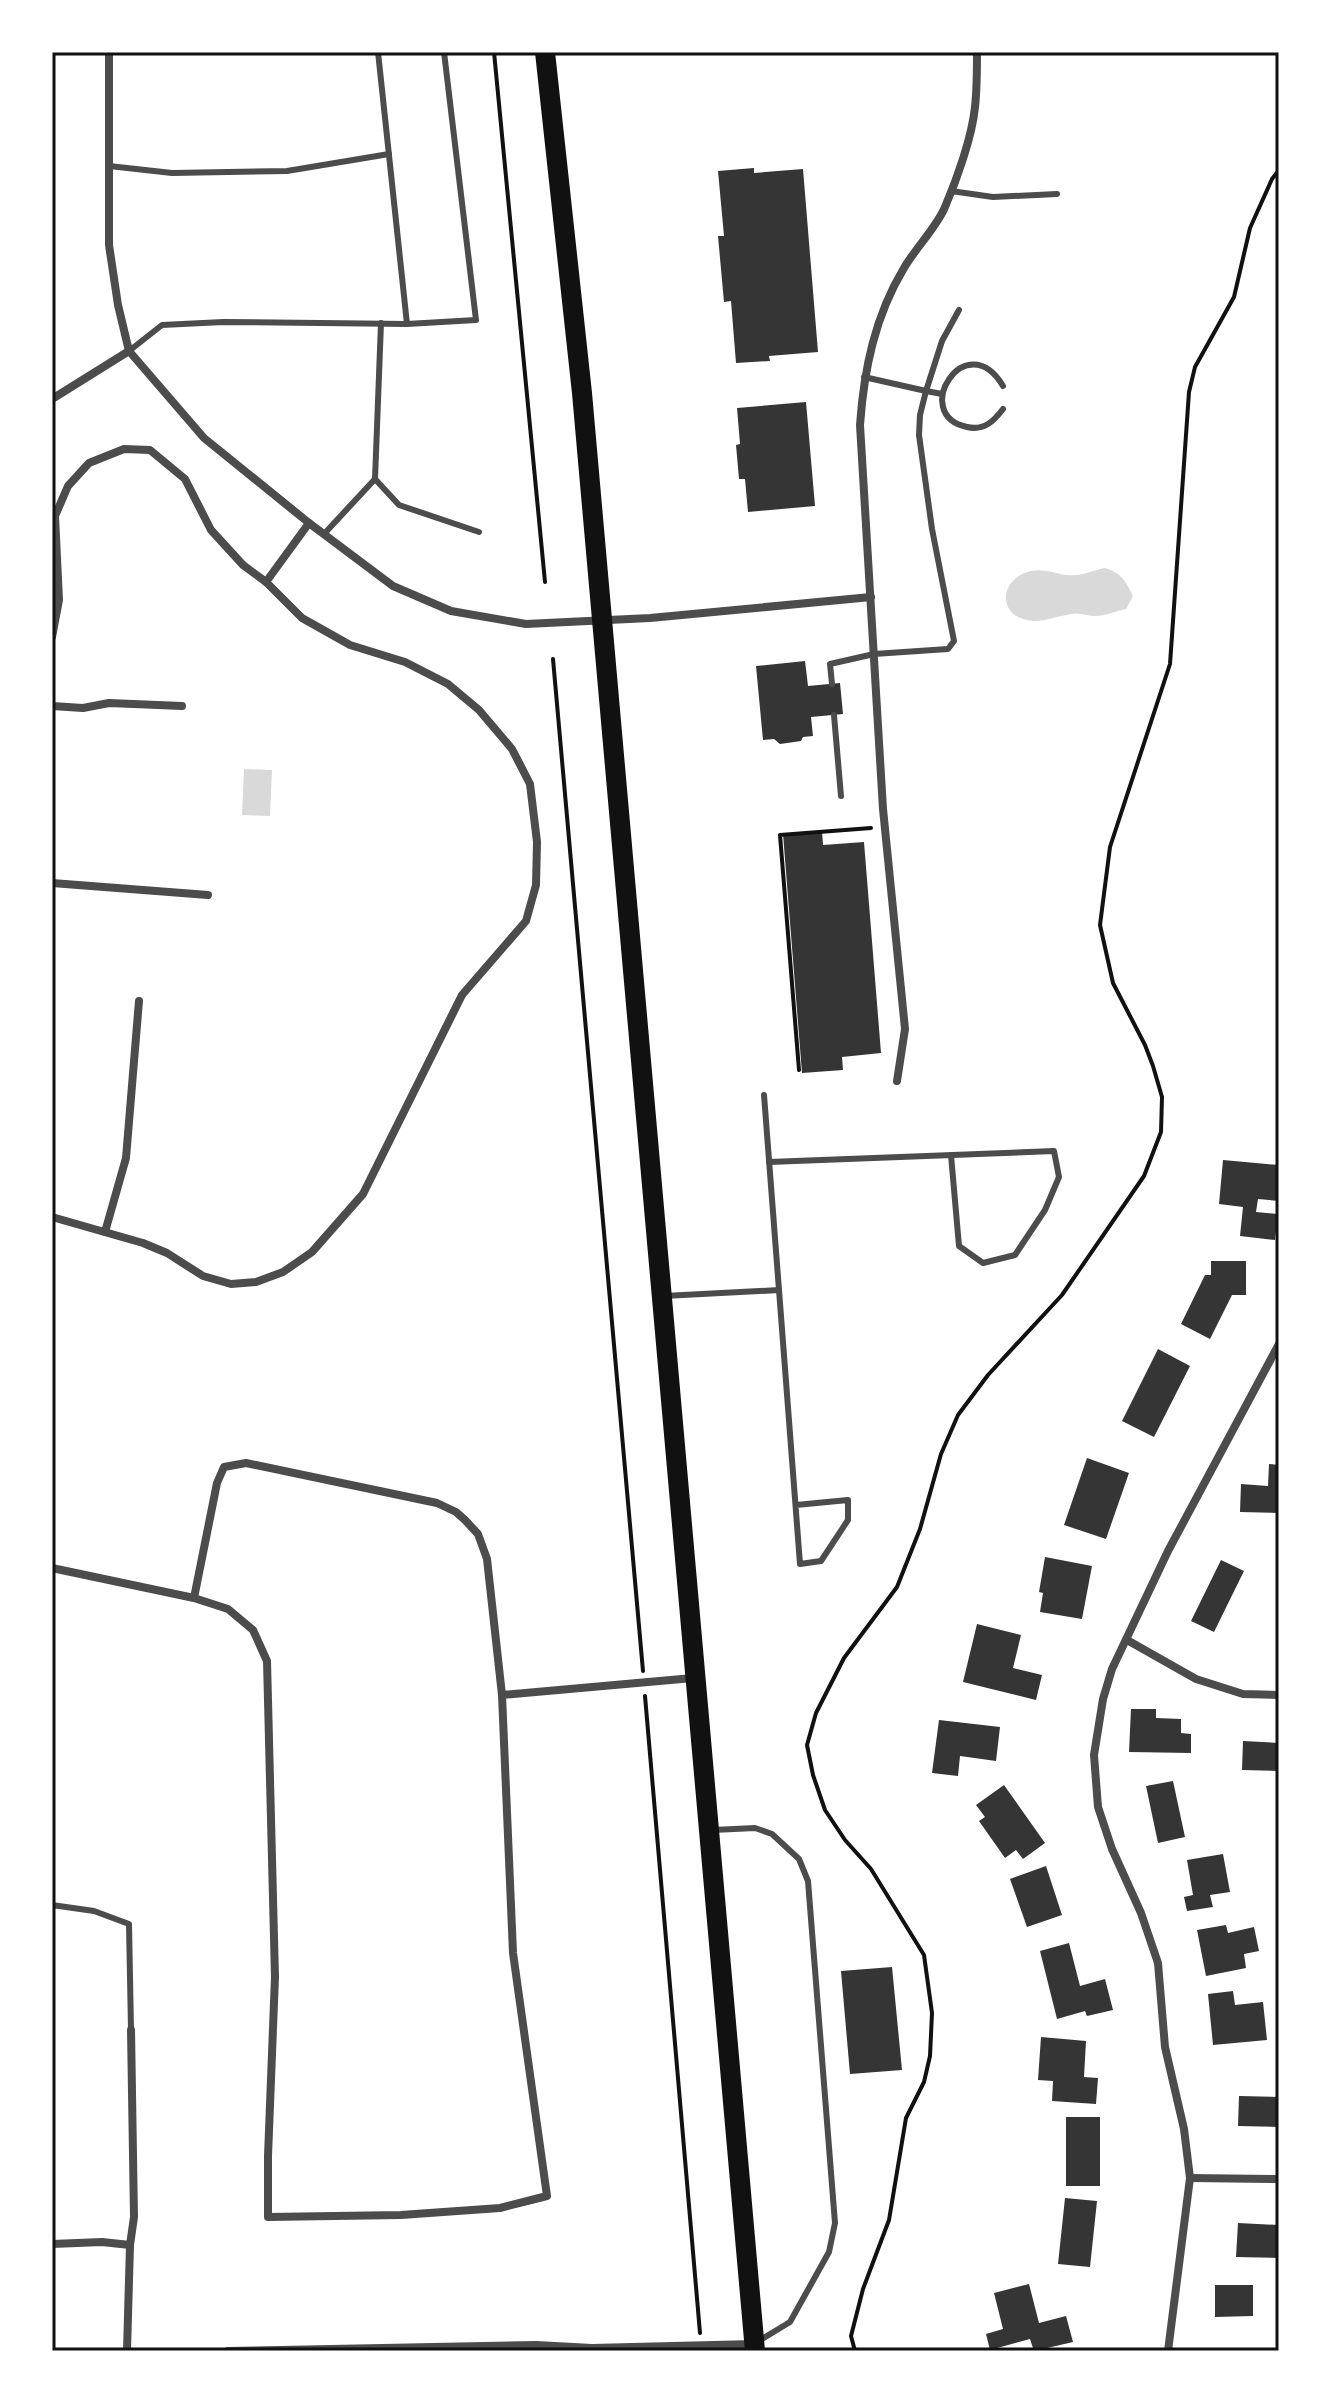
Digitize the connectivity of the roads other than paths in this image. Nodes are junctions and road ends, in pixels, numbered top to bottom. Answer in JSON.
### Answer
{"nodes":[{"id":1,"x":109,"y":52,"type":"edge"},
{"id":2,"x":378,"y":52,"type":"edge"},
{"id":3,"x":444,"y":52,"type":"edge"},
{"id":4,"x":545,"y":52,"type":"edge"},
{"id":5,"x":977,"y":52,"type":"edge"},
{"id":6,"x":389,"y":154,"type":"junction"},
{"id":7,"x":109,"y":166,"type":"junction"},
{"id":8,"x":951,"y":191,"type":"junction"},
{"id":9,"x":1057,"y":194,"type":"dead end"},
{"id":10,"x":959,"y":310,"type":"dead end"},
{"id":11,"x":381,"y":323,"type":"junction"},
{"id":12,"x":407,"y":324,"type":"junction"},
{"id":13,"x":129,"y":351,"type":"junction"},
{"id":14,"x":864,"y":377,"type":"junction"},
{"id":15,"x":1003,"y":386,"type":"dead end"},
{"id":16,"x":926,"y":391,"type":"junction"},
{"id":17,"x":942,"y":394,"type":"junction"},
{"id":18,"x":52,"y":399,"type":"edge"},
{"id":19,"x":1003,"y":409,"type":"dead end"},
{"id":20,"x":375,"y":479,"type":"junction"},
{"id":21,"x":309,"y":523,"type":"junction"},
{"id":22,"x":479,"y":532,"type":"dead end"},
{"id":23,"x":324,"y":534,"type":"junction"},
{"id":24,"x":266,"y":582,"type":"junction"},
{"id":25,"x":871,"y":597,"type":"junction"},
{"id":26,"x":602,"y":620,"type":"junction"},
{"id":27,"x":52,"y":637,"type":"edge"},
{"id":28,"x":874,"y":654,"type":"junction"},
{"id":29,"x":832,"y":684,"type":"dead end"},
{"id":30,"x":52,"y":706,"type":"edge"},
{"id":31,"x":182,"y":706,"type":"dead end"},
{"id":32,"x":834,"y":715,"type":"dead end"},
{"id":33,"x":841,"y":796,"type":"dead end"},
{"id":34,"x":52,"y":883,"type":"edge"},
{"id":35,"x":208,"y":895,"type":"dead end"},
{"id":36,"x":139,"y":1001,"type":"dead end"},
{"id":37,"x":897,"y":1081,"type":"dead end"},
{"id":38,"x":764,"y":1095,"type":"dead end"},
{"id":39,"x":951,"y":1155,"type":"junction"},
{"id":40,"x":769,"y":1162,"type":"junction"},
{"id":41,"x":52,"y":1217,"type":"edge"},
{"id":42,"x":105,"y":1232,"type":"junction"},
{"id":43,"x":779,"y":1290,"type":"junction"},
{"id":44,"x":660,"y":1296,"type":"junction"},
{"id":45,"x":1279,"y":1344,"type":"edge"},
{"id":46,"x":1276,"y":1357,"type":"edge"},
{"id":47,"x":796,"y":1505,"type":"junction"},
{"id":48,"x":52,"y":1568,"type":"edge"},
{"id":49,"x":194,"y":1598,"type":"junction"},
{"id":50,"x":1127,"y":1640,"type":"junction"},
{"id":51,"x":694,"y":1678,"type":"junction"},
{"id":52,"x":502,"y":1695,"type":"junction"},
{"id":53,"x":1279,"y":1695,"type":"edge"},
{"id":54,"x":708,"y":1830,"type":"junction"},
{"id":55,"x":52,"y":1905,"type":"edge"},
{"id":56,"x":131,"y":2030,"type":"joint"},
{"id":57,"x":1190,"y":2178,"type":"junction"},
{"id":58,"x":1279,"y":2179,"type":"edge"},
{"id":59,"x":52,"y":2244,"type":"edge"},
{"id":60,"x":130,"y":2245,"type":"junction"},
{"id":61,"x":754,"y":2348,"type":"edge"},
{"id":62,"x":591,"y":2350,"type":"edge"},
{"id":63,"x":127,"y":2351,"type":"edge"},
{"id":64,"x":228,"y":2351,"type":"edge"},
{"id":65,"x":1168,"y":2351,"type":"edge"}],
"edges":[{"from":1,"to":7,"type":"street"},
{"from":2,"to":6,"type":"lane"},
{"from":3,"to":12,"type":"lane"},
{"from":4,"to":26,"type":"highway"},
{"from":5,"to":8,"type":"street"},
{"from":6,"to":7,"type":"lane"},
{"from":6,"to":12,"type":"lane"},
{"from":7,"to":13,"type":"street"},
{"from":8,"to":9,"type":"lane"},
{"from":8,"to":14,"type":"street"},
{"from":10,"to":16,"type":"lane"},
{"from":11,"to":12,"type":"lane"},
{"from":11,"to":13,"type":"lane"},
{"from":11,"to":20,"type":"lane"},
{"from":13,"to":18,"type":"street"},
{"from":13,"to":21,"type":"street"},
{"from":14,"to":16,"type":"lane"},
{"from":14,"to":25,"type":"street"},
{"from":15,"to":17,"type":"lane"},
{"from":16,"to":17,"type":"lane"},
{"from":16,"to":28,"type":"lane"},
{"from":17,"to":19,"type":"lane"},
{"from":20,"to":22,"type":"lane"},
{"from":20,"to":23,"type":"lane"},
{"from":21,"to":23,"type":"street"},
{"from":21,"to":24,"type":"street"},
{"from":23,"to":26,"type":"street"},
{"from":24,"to":27,"type":"street"},
{"from":24,"to":42,"type":"street"},
{"from":25,"to":26,"type":"street"},
{"from":25,"to":28,"type":"street"},
{"from":26,"to":44,"type":"highway"},
{"from":28,"to":29,"type":"lane"},
{"from":28,"to":37,"type":"street"},
{"from":30,"to":31,"type":"street"},
{"from":32,"to":33,"type":"lane"},
{"from":34,"to":35,"type":"street"},
{"from":36,"to":42,"type":"street"},
{"from":38,"to":40,"type":"lane"},
{"from":39,"to":39,"type":"lane"},
{"from":39,"to":40,"type":"lane"},
{"from":40,"to":43,"type":"lane"},
{"from":41,"to":42,"type":"street"},
{"from":43,"to":44,"type":"lane"},
{"from":43,"to":47,"type":"lane"},
{"from":44,"to":51,"type":"highway"},
{"from":45,"to":46,"type":"street"},
{"from":46,"to":50,"type":"street"},
{"from":47,"to":47,"type":"lane"},
{"from":48,"to":49,"type":"street"},
{"from":49,"to":52,"type":"street"},
{"from":49,"to":52,"type":"street"},
{"from":50,"to":53,"type":"street"},
{"from":50,"to":57,"type":"street"},
{"from":51,"to":52,"type":"street"},
{"from":51,"to":54,"type":"highway"},
{"from":54,"to":61,"type":"highway"},
{"from":54,"to":61,"type":"lane"},
{"from":55,"to":56,"type":"lane"},
{"from":56,"to":60,"type":"street"},
{"from":57,"to":58,"type":"street"},
{"from":57,"to":65,"type":"street"},
{"from":59,"to":60,"type":"street"},
{"from":60,"to":63,"type":"street"},
{"from":61,"to":62,"type":"street"},
{"from":62,"to":64,"type":"street"}]}
